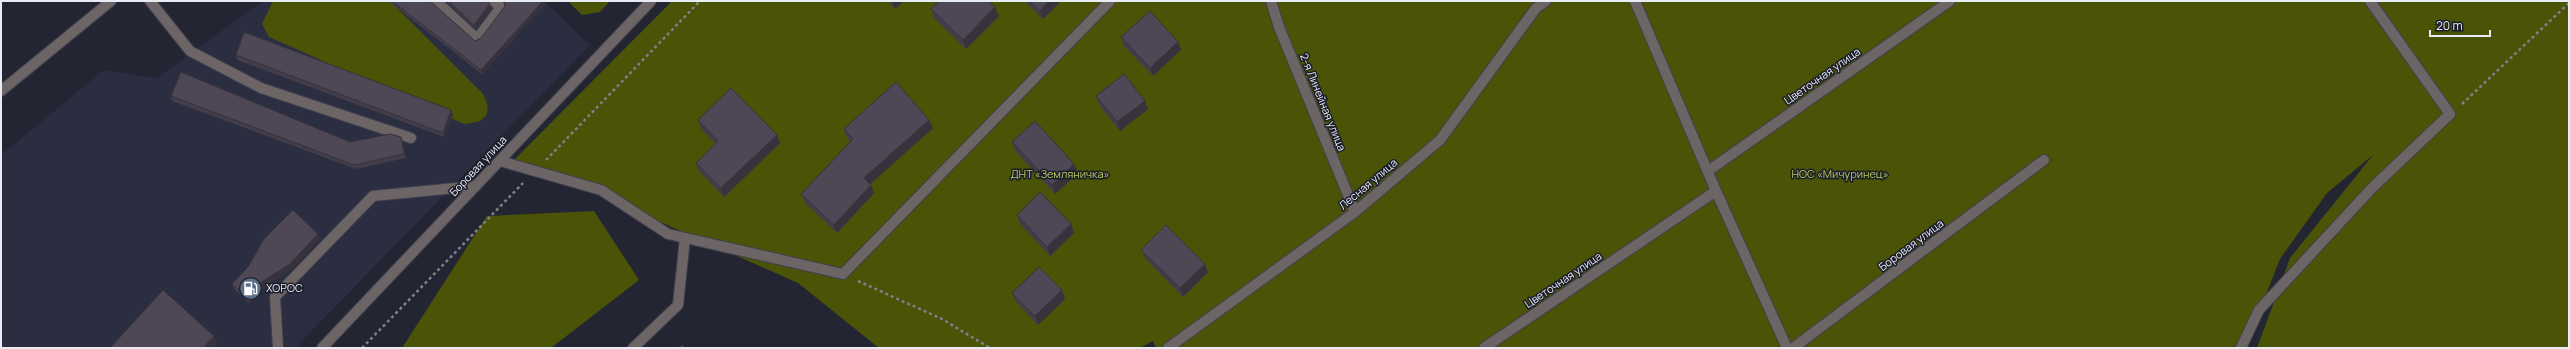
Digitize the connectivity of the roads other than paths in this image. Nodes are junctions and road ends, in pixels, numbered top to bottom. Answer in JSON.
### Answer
{"nodes":[{"id":1,"x":111,"y":1,"type":"edge"},
{"id":2,"x":150,"y":1,"type":"edge"},
{"id":3,"x":436,"y":1,"type":"edge"},
{"id":4,"x":493,"y":1,"type":"edge"},
{"id":5,"x":651,"y":1,"type":"edge"},
{"id":6,"x":1110,"y":1,"type":"edge"},
{"id":7,"x":1271,"y":1,"type":"edge"},
{"id":8,"x":1546,"y":1,"type":"edge"},
{"id":9,"x":1635,"y":1,"type":"edge"},
{"id":10,"x":1950,"y":1,"type":"edge"},
{"id":11,"x":2370,"y":1,"type":"edge"},
{"id":12,"x":1,"y":91,"type":"edge"},
{"id":13,"x":411,"y":138,"type":"dead end"},
{"id":14,"x":2044,"y":160,"type":"dead end"},
{"id":15,"x":500,"y":161,"type":"junction"},
{"id":16,"x":1708,"y":171,"type":"junction"},
{"id":17,"x":476,"y":186,"type":"junction"},
{"id":18,"x":1716,"y":191,"type":"junction"},
{"id":19,"x":1354,"y":212,"type":"junction"},
{"id":20,"x":685,"y":238,"type":"junction"},
{"id":21,"x":278,"y":348,"type":"edge"},
{"id":22,"x":322,"y":348,"type":"edge"},
{"id":23,"x":633,"y":348,"type":"edge"},
{"id":24,"x":1168,"y":348,"type":"edge"},
{"id":25,"x":1484,"y":348,"type":"edge"},
{"id":26,"x":1787,"y":348,"type":"edge"},
{"id":27,"x":1793,"y":348,"type":"edge"},
{"id":28,"x":2241,"y":348,"type":"edge"}],
"edges":[{"from":1,"to":12,"type":"street"},
{"from":2,"to":13,"type":"street"},
{"from":3,"to":4,"type":"street"},
{"from":5,"to":15,"type":"street","name":"Боровая улица"},
{"from":6,"to":20,"type":"street"},
{"from":7,"to":19,"type":"street","name":"2-я Линейная улица"},
{"from":8,"to":19,"type":"street","name":"Лесная улица"},
{"from":9,"to":16,"type":"street"},
{"from":10,"to":16,"type":"street","name":"Цветочная улица"},
{"from":11,"to":28,"type":"street"},
{"from":14,"to":27,"type":"street","name":"Боровая улица"},
{"from":15,"to":17,"type":"street","name":"Боровая улица"},
{"from":15,"to":20,"type":"street"},
{"from":16,"to":18,"type":"street"},
{"from":17,"to":21,"type":"street"},
{"from":17,"to":22,"type":"street","name":"Боровая улица"},
{"from":18,"to":25,"type":"street","name":"Цветочная улица"},
{"from":18,"to":26,"type":"street"},
{"from":19,"to":24,"type":"street","name":"Лесная улица"},
{"from":20,"to":23,"type":"street"}]}
